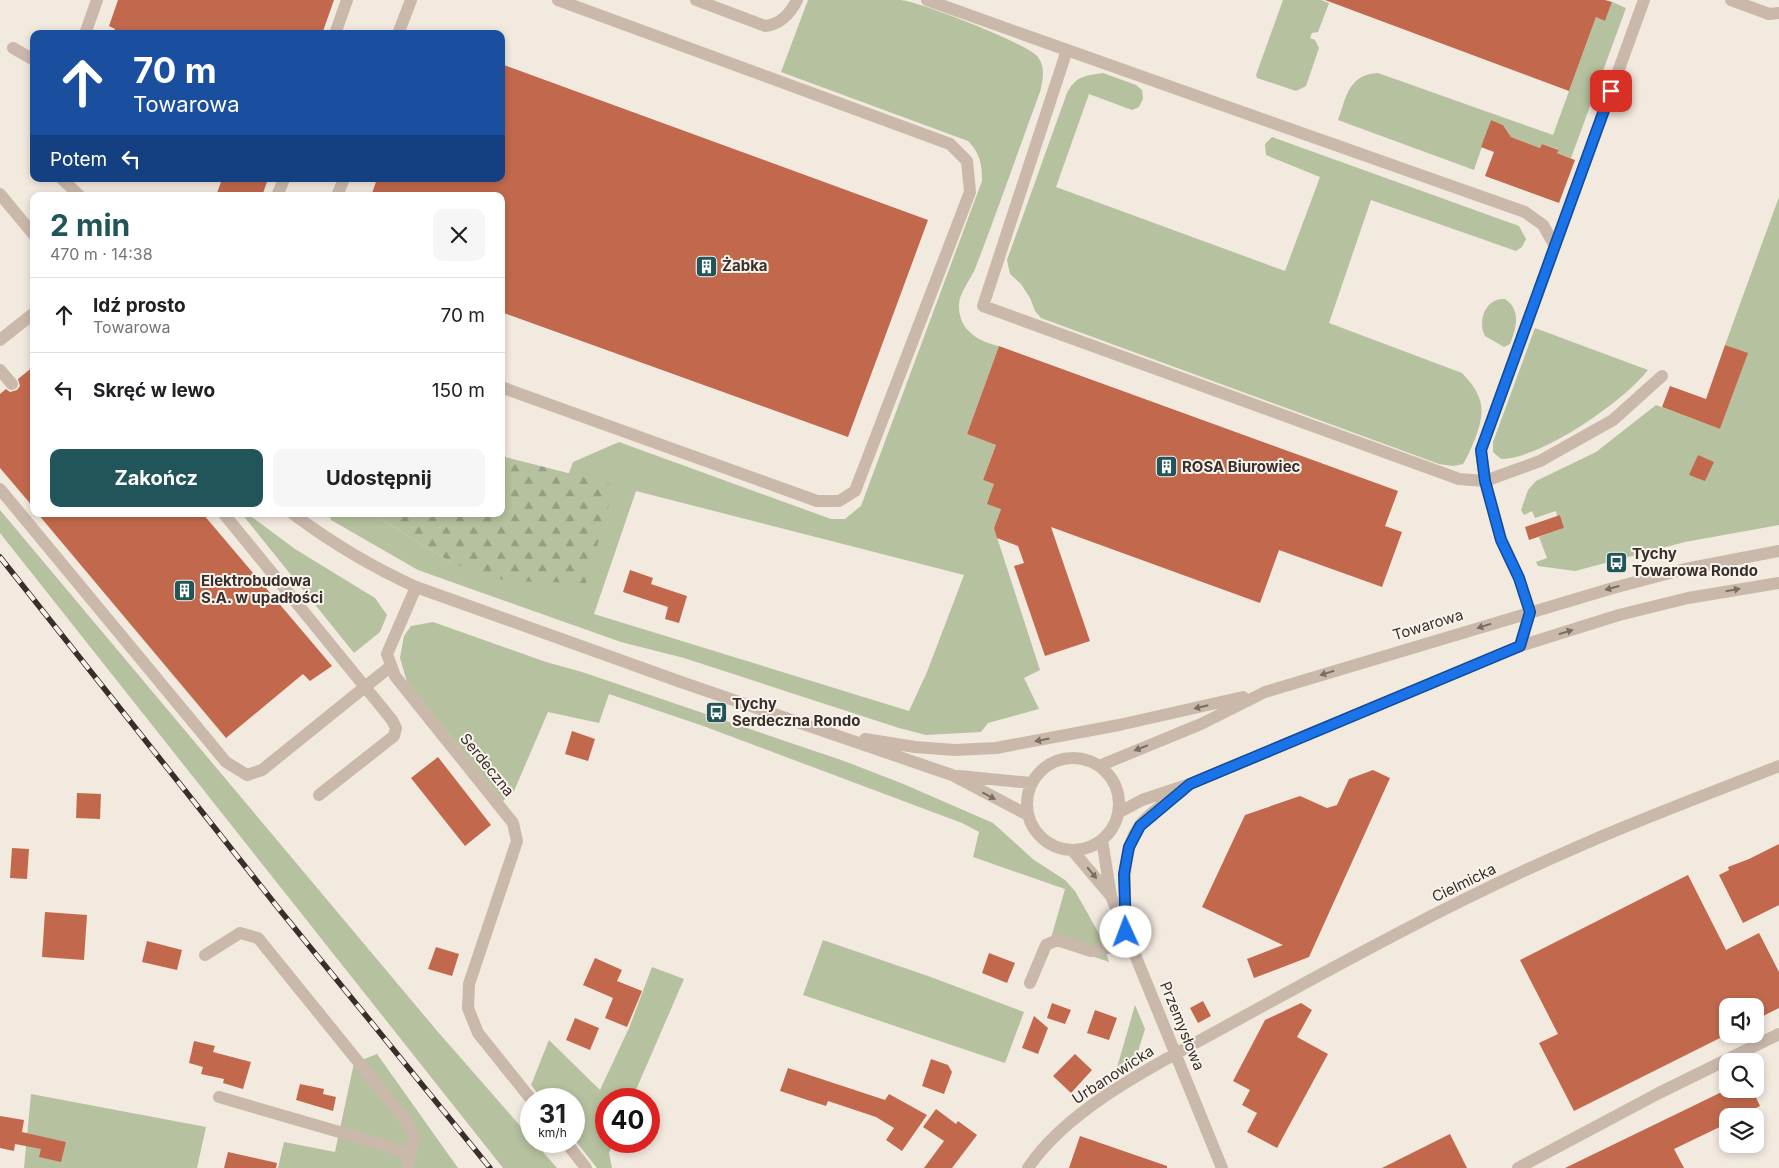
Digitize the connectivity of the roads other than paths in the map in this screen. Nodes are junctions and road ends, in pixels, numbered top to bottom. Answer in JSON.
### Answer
{"nodes":[{"id":1,"x":97,"y":0,"type":"edge"},
{"id":2,"x":347,"y":0,"type":"edge"},
{"id":3,"x":411,"y":0,"type":"edge"},
{"id":4,"x":558,"y":0,"type":"edge"},
{"id":5,"x":696,"y":0,"type":"edge"},
{"id":6,"x":797,"y":0,"type":"edge"},
{"id":7,"x":928,"y":0,"type":"edge"},
{"id":8,"x":1644,"y":0,"type":"edge"},
{"id":9,"x":1731,"y":0,"type":"edge"},
{"id":10,"x":1779,"y":13,"type":"edge"},
{"id":11,"x":86,"y":30,"type":"edge"},
{"id":12,"x":336,"y":30,"type":"edge"},
{"id":13,"x":400,"y":30,"type":"edge"},
{"id":14,"x":13,"y":48,"type":"dead end"},
{"id":15,"x":1067,"y":50,"type":"junction"},
{"id":16,"x":30,"y":58,"type":"edge"},
{"id":17,"x":65,"y":182,"type":"edge"},
{"id":18,"x":76,"y":192,"type":"edge"},
{"id":19,"x":0,"y":194,"type":"edge"},
{"id":20,"x":30,"y":230,"type":"edge"},
{"id":21,"x":1555,"y":246,"type":"junction"},
{"id":22,"x":30,"y":316,"type":"edge"},
{"id":23,"x":0,"y":340,"type":"edge"},
{"id":24,"x":0,"y":370,"type":"edge"},
{"id":25,"x":1662,"y":376,"type":"dead end"},
{"id":26,"x":12,"y":384,"type":"dead end"},
{"id":27,"x":505,"y":388,"type":"edge"},
{"id":28,"x":1485,"y":481,"type":"junction"},
{"id":29,"x":0,"y":489,"type":"edge"},
{"id":30,"x":226,"y":517,"type":"edge"},
{"id":31,"x":299,"y":517,"type":"edge"},
{"id":32,"x":1779,"y":551,"type":"edge"},
{"id":33,"x":1779,"y":583,"type":"edge"},
{"id":34,"x":416,"y":587,"type":"junction"},
{"id":35,"x":1530,"y":612,"type":"junction"},
{"id":36,"x":1520,"y":646,"type":"junction"},
{"id":37,"x":391,"y":666,"type":"junction"},
{"id":38,"x":365,"y":688,"type":"junction"},
{"id":39,"x":1265,"y":692,"type":"junction"},
{"id":40,"x":828,"y":733,"type":"junction"},
{"id":41,"x":1099,"y":766,"type":"junction"},
{"id":42,"x":1779,"y":766,"type":"edge"},
{"id":43,"x":952,"y":775,"type":"junction"},
{"id":44,"x":1032,"y":783,"type":"junction"},
{"id":45,"x":1190,"y":784,"type":"junction"},
{"id":46,"x":318,"y":795,"type":"dead end"},
{"id":47,"x":1118,"y":813,"type":"junction"},
{"id":48,"x":1028,"y":815,"type":"junction"},
{"id":49,"x":1102,"y":840,"type":"junction"},
{"id":50,"x":1072,"y":850,"type":"junction"},
{"id":51,"x":1111,"y":896,"type":"junction"},
{"id":52,"x":1129,"y":938,"type":"junction"},
{"id":53,"x":205,"y":955,"type":"dead end"},
{"id":54,"x":1030,"y":983,"type":"dead end"},
{"id":55,"x":1779,"y":1034,"type":"edge"},
{"id":56,"x":1176,"y":1055,"type":"junction"},
{"id":57,"x":522,"y":1088,"type":"edge"},
{"id":58,"x":218,"y":1097,"type":"dead end"},
{"id":59,"x":574,"y":1153,"type":"edge"},
{"id":60,"x":409,"y":1162,"type":"edge"},
{"id":61,"x":586,"y":1168,"type":"edge"},
{"id":62,"x":1028,"y":1168,"type":"edge"},
{"id":63,"x":1222,"y":1168,"type":"edge"},
{"id":64,"x":1518,"y":1168,"type":"edge"}],
"edges":[{"from":1,"to":11,"type":"street"},
{"from":2,"to":12,"type":"street"},
{"from":3,"to":13,"type":"street"},
{"from":4,"to":27,"type":"street"},
{"from":5,"to":6,"type":"street"},
{"from":7,"to":15,"type":"street"},
{"from":8,"to":21,"type":"street"},
{"from":9,"to":10,"type":"street"},
{"from":14,"to":16,"type":"street"},
{"from":15,"to":21,"type":"street"},
{"from":15,"to":28,"type":"street"},
{"from":17,"to":18,"type":"street"},
{"from":19,"to":20,"type":"street"},
{"from":21,"to":28,"type":"street"},
{"from":22,"to":23,"type":"street"},
{"from":24,"to":26,"type":"street"},
{"from":25,"to":28,"type":"street"},
{"from":28,"to":35,"type":"street"},
{"from":29,"to":38,"type":"street"},
{"from":30,"to":38,"type":"street"},
{"from":31,"to":34,"type":"street"},
{"from":32,"to":35,"type":"street","name":"Towarowa","one_way":true},
{"from":36,"to":33,"type":"street","one_way":true},
{"from":34,"to":37,"type":"street"},
{"from":34,"to":40,"type":"street"},
{"from":35,"to":36,"type":"street"},
{"from":35,"to":39,"type":"street","name":"Towarowa","one_way":true},
{"from":36,"to":45,"type":"street"},
{"from":37,"to":38,"type":"street"},
{"from":37,"to":57,"type":"street","name":"Serdeczna"},
{"from":38,"to":46,"type":"street"},
{"from":39,"to":40,"type":"street","one_way":true},
{"from":39,"to":41,"type":"street","name":"Towarowa","one_way":true},
{"from":40,"to":43,"type":"street"},
{"from":41,"to":44,"type":"street"},
{"from":41,"to":47,"type":"street"},
{"from":42,"to":56,"type":"street","name":"Cielmicka"},
{"from":43,"to":44,"type":"street"},
{"from":43,"to":48,"type":"street","one_way":true},
{"from":44,"to":48,"type":"street"},
{"from":45,"to":47,"type":"street"},
{"from":45,"to":52,"type":"street"},
{"from":47,"to":49,"type":"street"},
{"from":48,"to":50,"type":"street"},
{"from":49,"to":50,"type":"street"},
{"from":49,"to":51,"type":"street","name":"Przemysłowa"},
{"from":50,"to":51,"type":"street","name":"Przemysłowa","one_way":true},
{"from":51,"to":52,"type":"street","name":"Przemysłowa"},
{"from":52,"to":54,"type":"street"},
{"from":52,"to":56,"type":"street","name":"Przemysłowa"},
{"from":53,"to":60,"type":"street"},
{"from":55,"to":64,"type":"street"},
{"from":56,"to":62,"type":"street","name":"Urbanowicka"},
{"from":56,"to":63,"type":"street","name":"Przemysłowa"},
{"from":58,"to":60,"type":"street"},
{"from":59,"to":61,"type":"street"}]}
